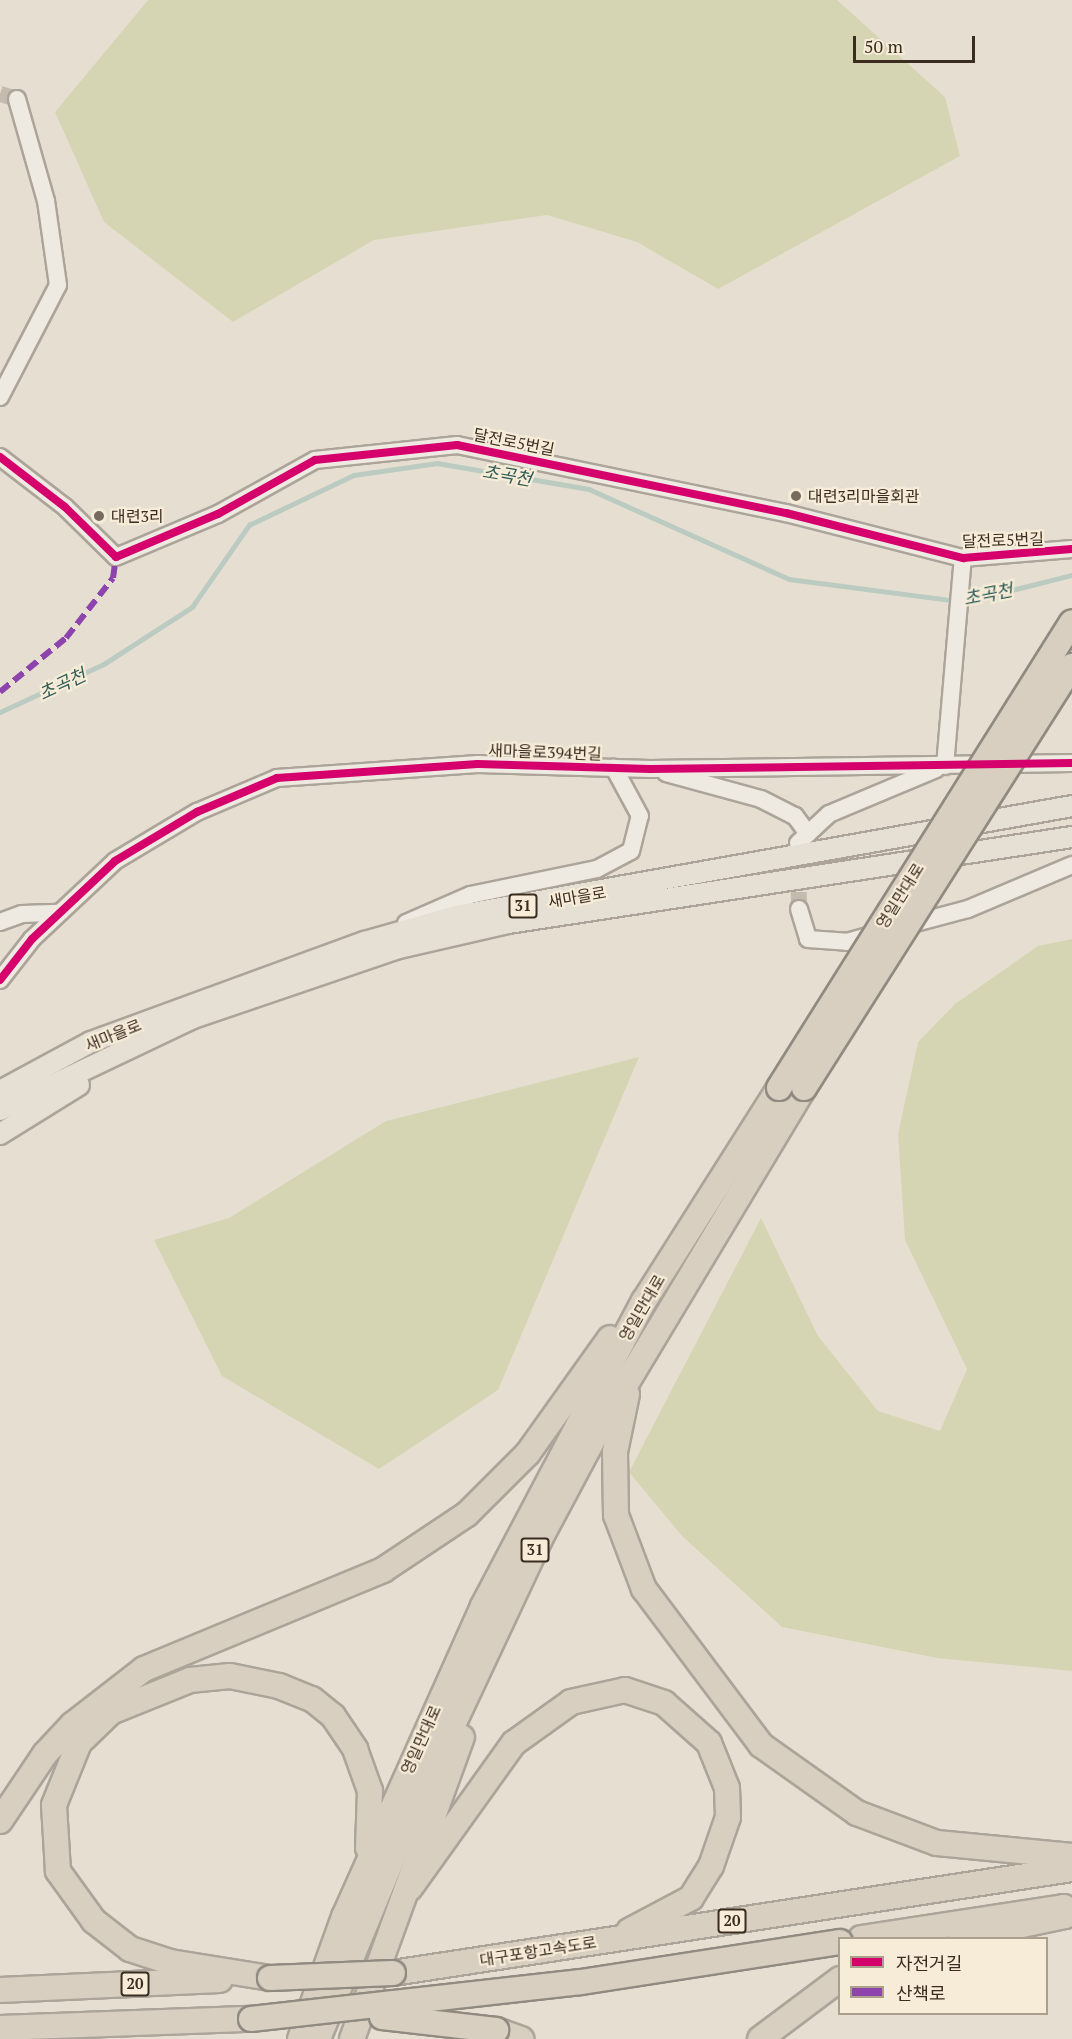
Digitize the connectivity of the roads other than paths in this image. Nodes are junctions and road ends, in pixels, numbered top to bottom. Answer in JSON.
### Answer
{"nodes":[{"id":1,"x":17,"y":99,"type":"dead end"},
{"id":2,"x":0,"y":397,"type":"edge"},
{"id":3,"x":0,"y":457,"type":"edge"},
{"id":4,"x":1072,"y":549,"type":"edge"},
{"id":5,"x":963,"y":558,"type":"junction"},
{"id":6,"x":1072,"y":622,"type":"edge"},
{"id":7,"x":1072,"y":666,"type":"edge"},
{"id":8,"x":1072,"y":763,"type":"edge"},
{"id":9,"x":945,"y":766,"type":"junction"},
{"id":10,"x":614,"y":768,"type":"junction"},
{"id":11,"x":650,"y":769,"type":"junction"},
{"id":12,"x":1072,"y":806,"type":"edge"},
{"id":13,"x":1072,"y":837,"type":"edge"},
{"id":14,"x":1072,"y":865,"type":"edge"},
{"id":15,"x":799,"y":909,"type":"tunnel mouth"},
{"id":16,"x":59,"y":913,"type":"junction"},
{"id":17,"x":0,"y":922,"type":"edge"},
{"id":18,"x":365,"y":942,"type":"junction"},
{"id":19,"x":0,"y":980,"type":"edge"},
{"id":20,"x":193,"y":1018,"type":"junction"},
{"id":21,"x":0,"y":1091,"type":"edge"},
{"id":22,"x":0,"y":1110,"type":"edge"},
{"id":23,"x":0,"y":1134,"type":"edge"},
{"id":24,"x":644,"y":1300,"type":"junction"},
{"id":25,"x":630,"y":1377,"type":"junction"},
{"id":26,"x":474,"y":1677,"type":"junction"},
{"id":27,"x":0,"y":1821,"type":"edge"},
{"id":28,"x":1072,"y":1856,"type":"edge"},
{"id":29,"x":368,"y":1860,"type":"junction"},
{"id":30,"x":1072,"y":1869,"type":"edge"},
{"id":31,"x":410,"y":1888,"type":"junction"},
{"id":32,"x":1068,"y":1906,"type":"edge"},
{"id":33,"x":867,"y":1937,"type":"edge"},
{"id":34,"x":966,"y":1937,"type":"edge"},
{"id":35,"x":614,"y":1939,"type":"junction"},
{"id":36,"x":838,"y":1942,"type":"edge"},
{"id":37,"x":270,"y":1978,"type":"junction"},
{"id":38,"x":838,"y":1980,"type":"edge"},
{"id":39,"x":0,"y":1990,"type":"edge"},
{"id":40,"x":344,"y":2013,"type":"junction"},
{"id":41,"x":252,"y":2019,"type":"junction"},
{"id":42,"x":0,"y":2028,"type":"edge"},
{"id":43,"x":130,"y":2039,"type":"edge"},
{"id":44,"x":300,"y":2039,"type":"edge"},
{"id":45,"x":318,"y":2039,"type":"edge"},
{"id":46,"x":352,"y":2039,"type":"edge"},
{"id":47,"x":521,"y":2039,"type":"edge"},
{"id":48,"x":760,"y":2039,"type":"edge"}],
"edges":[{"from":1,"to":2,"type":"street"},
{"from":3,"to":5,"type":"street","name":"달전로5번길"},
{"from":4,"to":5,"type":"street","name":"달전로5번길"},
{"from":5,"to":9,"type":"street"},
{"from":6,"to":24,"type":"highway","name":"영일만대로","number":"31","bridge":true},
{"from":7,"to":25,"type":"highway","name":"영일만대로","number":"31","bridge":true},
{"from":8,"to":9,"type":"street","name":"새마을로394번길"},
{"from":9,"to":11,"type":"street","name":"새마을로394번길"},
{"from":9,"to":11,"type":"street"},
{"from":10,"to":11,"type":"street","name":"새마을로394번길"},
{"from":10,"to":16,"type":"street","name":"새마을로394번길"},
{"from":10,"to":18,"type":"street"},
{"from":12,"to":18,"type":"main road","name":"새마을로","number":"31"},
{"from":13,"to":20,"type":"main road","name":"새마을로","number":"31"},
{"from":14,"to":15,"type":"street"},
{"from":16,"to":17,"type":"street"},
{"from":16,"to":19,"type":"street","name":"새마을로394번길"},
{"from":18,"to":21,"type":"main road","name":"새마을로","number":"31"},
{"from":20,"to":22,"type":"main road","name":"새마을로","number":"31"},
{"from":20,"to":23,"type":"main road"},
{"from":24,"to":27,"type":"highway"},
{"from":24,"to":29,"type":"highway","name":"영일만대로","number":"31"},
{"from":25,"to":26,"type":"highway","name":"영일만대로","number":"31"},
{"from":25,"to":28,"type":"highway"},
{"from":26,"to":31,"type":"highway"},
{"from":26,"to":45,"type":"highway","name":"영일만대로","number":"31"},
{"from":29,"to":37,"type":"highway"},
{"from":29,"to":44,"type":"highway","name":"영일만대로","number":"31"},
{"from":30,"to":35,"type":"highway","name":"대구포항고속도로","number":"20"},
{"from":31,"to":35,"type":"highway"},
{"from":31,"to":46,"type":"highway"},
{"from":32,"to":33,"type":"highway"},
{"from":32,"to":34,"type":"highway"},
{"from":35,"to":37,"type":"highway","name":"대구포항고속도로","number":"20","bridge":true},
{"from":36,"to":40,"type":"highway","number":"20","bridge":true},
{"from":37,"to":39,"type":"highway","name":"대구포항고속도로","number":"20"},
{"from":38,"to":48,"type":"highway"},
{"from":40,"to":41,"type":"highway","number":"20","bridge":true},
{"from":40,"to":47,"type":"highway","bridge":true},
{"from":41,"to":42,"type":"highway","number":"20"},
{"from":41,"to":43,"type":"highway"}]}
